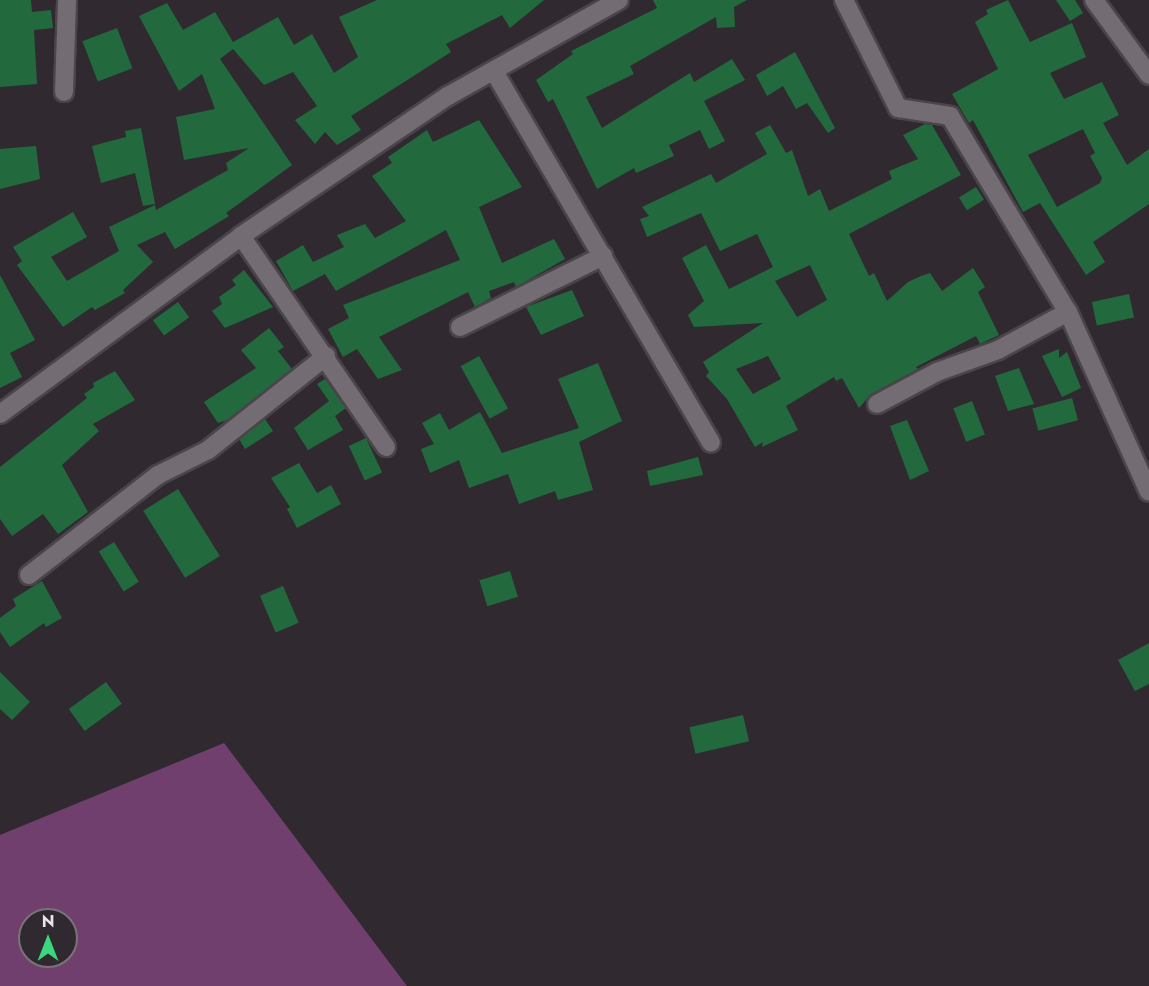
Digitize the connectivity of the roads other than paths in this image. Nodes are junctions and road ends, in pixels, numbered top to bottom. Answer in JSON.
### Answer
{"nodes":[{"id":1,"x":619,"y":0,"type":"edge"},
{"id":2,"x":844,"y":0,"type":"edge"},
{"id":3,"x":1094,"y":0,"type":"edge"},
{"id":4,"x":72,"y":2,"type":"edge"},
{"id":5,"x":495,"y":73,"type":"junction"},
{"id":6,"x":1149,"y":75,"type":"edge"},
{"id":7,"x":64,"y":92,"type":"dead end"},
{"id":8,"x":241,"y":236,"type":"junction"},
{"id":9,"x":603,"y":256,"type":"junction"},
{"id":10,"x":1068,"y":312,"type":"junction"},
{"id":11,"x":460,"y":327,"type":"dead end"},
{"id":12,"x":326,"y":356,"type":"junction"},
{"id":13,"x":877,"y":404,"type":"dead end"},
{"id":14,"x":0,"y":414,"type":"edge"},
{"id":15,"x":711,"y":442,"type":"dead end"},
{"id":16,"x":386,"y":447,"type":"dead end"},
{"id":17,"x":1149,"y":492,"type":"edge"},
{"id":18,"x":29,"y":574,"type":"dead end"}],
"edges":[{"from":1,"to":5,"type":"street"},
{"from":2,"to":10,"type":"street"},
{"from":3,"to":6,"type":"street"},
{"from":4,"to":7,"type":"street"},
{"from":5,"to":8,"type":"street"},
{"from":5,"to":9,"type":"street"},
{"from":8,"to":12,"type":"street"},
{"from":8,"to":14,"type":"street"},
{"from":9,"to":11,"type":"street"},
{"from":9,"to":15,"type":"street"},
{"from":10,"to":13,"type":"street"},
{"from":10,"to":17,"type":"street"},
{"from":12,"to":16,"type":"street"},
{"from":12,"to":18,"type":"street"}]}
